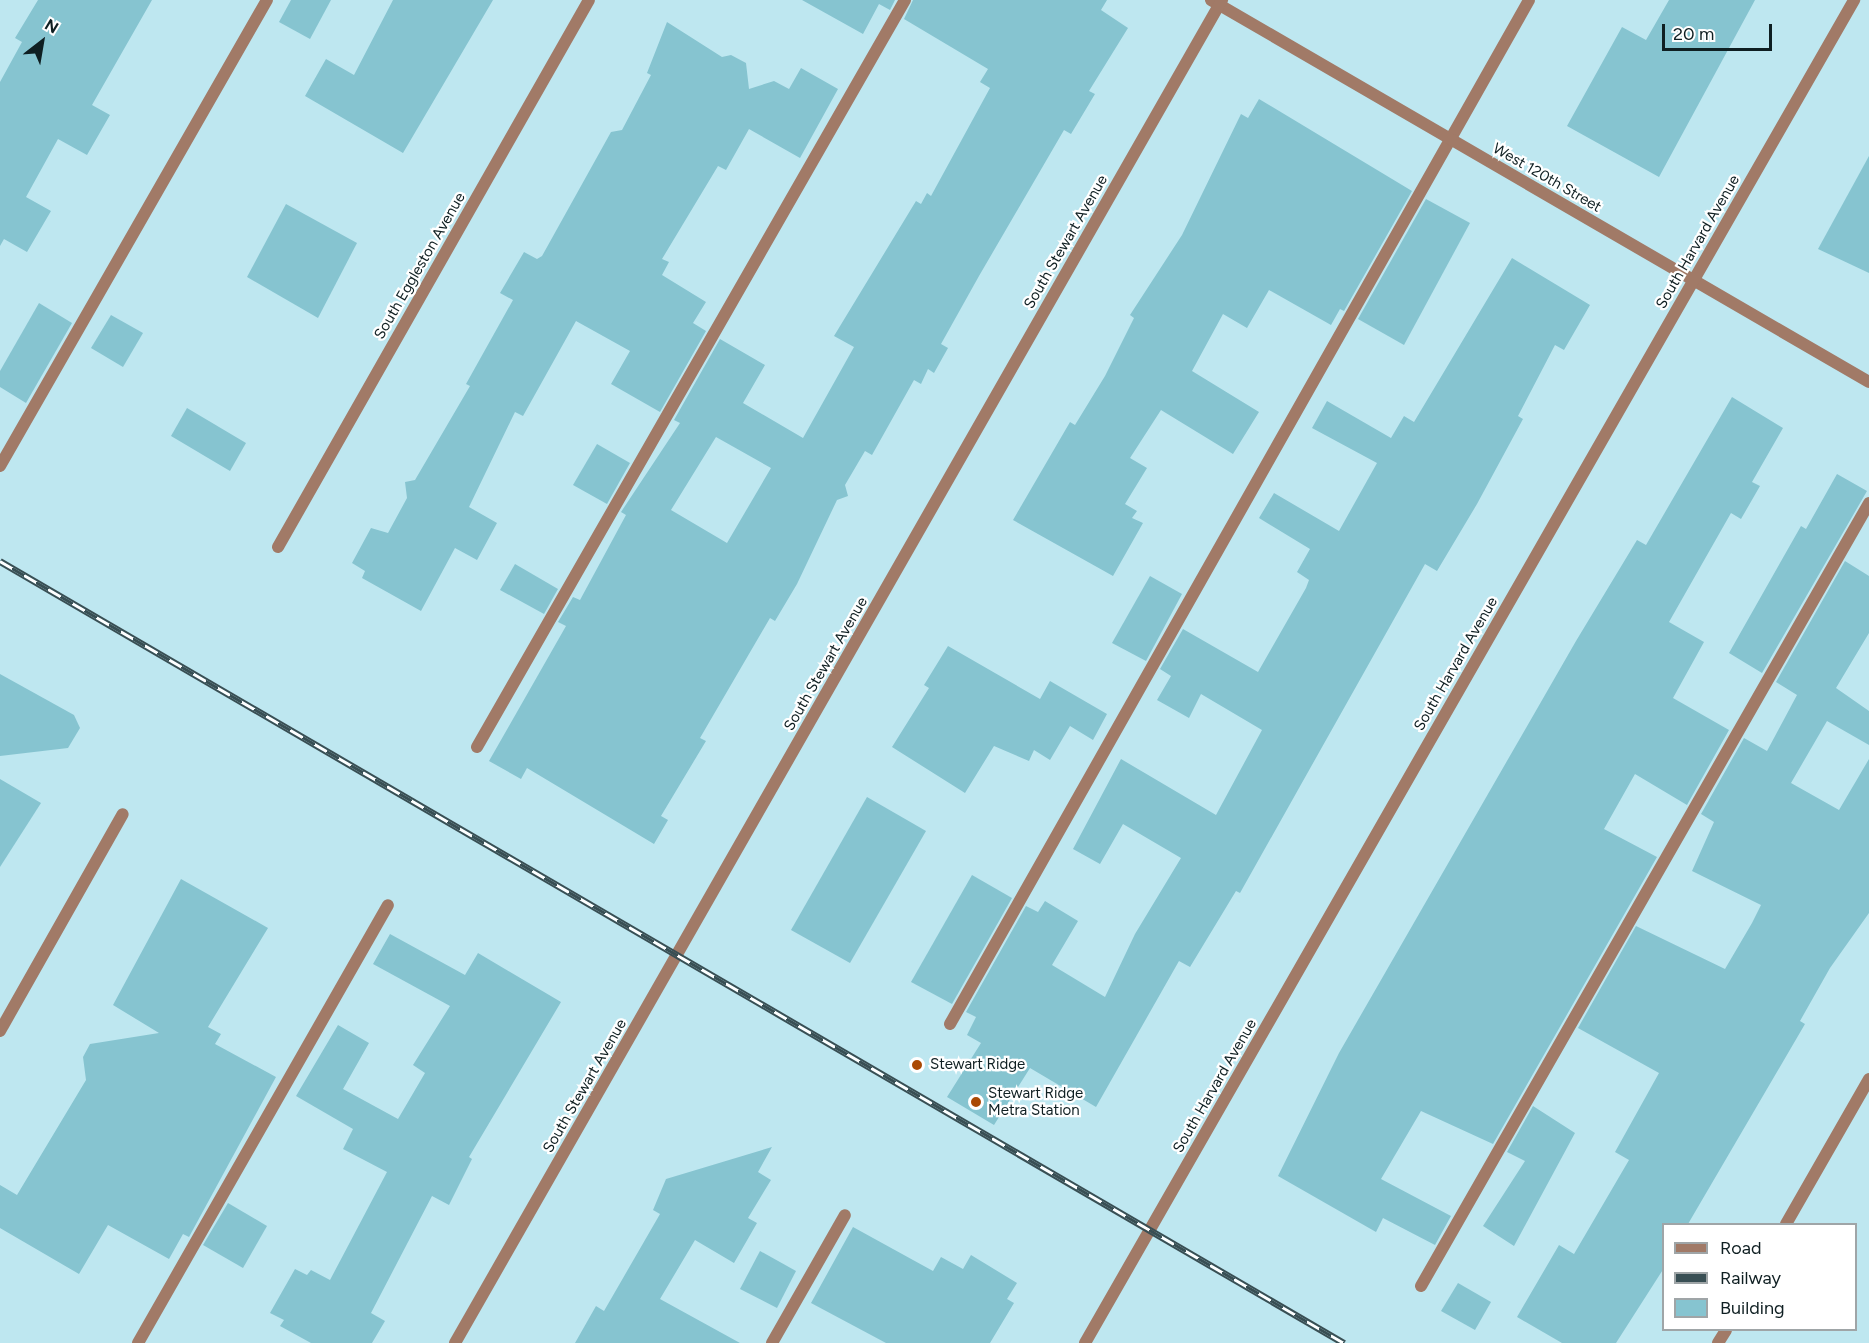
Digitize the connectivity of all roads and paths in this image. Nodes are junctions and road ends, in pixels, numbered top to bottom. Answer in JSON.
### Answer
{"nodes":[{"id":1,"x":267,"y":0,"type":"edge"},
{"id":2,"x":589,"y":0,"type":"edge"},
{"id":3,"x":905,"y":0,"type":"edge"},
{"id":4,"x":1529,"y":0,"type":"edge"},
{"id":5,"x":1854,"y":0,"type":"edge"},
{"id":6,"x":1217,"y":2,"type":"edge"},
{"id":7,"x":1450,"y":139,"type":"junction"},
{"id":8,"x":1693,"y":280,"type":"junction"},
{"id":9,"x":1869,"y":382,"type":"edge"},
{"id":10,"x":0,"y":466,"type":"edge"},
{"id":11,"x":1869,"y":503,"type":"edge"},
{"id":12,"x":278,"y":547,"type":"dead end"},
{"id":13,"x":477,"y":747,"type":"dead end"},
{"id":14,"x":123,"y":814,"type":"dead end"},
{"id":15,"x":388,"y":905,"type":"dead end"},
{"id":16,"x":950,"y":1024,"type":"dead end"},
{"id":17,"x":0,"y":1030,"type":"edge"},
{"id":18,"x":1869,"y":1079,"type":"edge"},
{"id":19,"x":845,"y":1215,"type":"dead end"},
{"id":20,"x":1787,"y":1223,"type":"edge"},
{"id":21,"x":1421,"y":1286,"type":"dead end"},
{"id":22,"x":138,"y":1343,"type":"edge"},
{"id":23,"x":455,"y":1343,"type":"edge"},
{"id":24,"x":772,"y":1343,"type":"edge"},
{"id":25,"x":1085,"y":1343,"type":"edge"}],
"edges":[{"from":1,"to":10,"type":"street"},
{"from":2,"to":12,"type":"street","name":"South Eggleston Avenue"},
{"from":3,"to":13,"type":"street"},
{"from":4,"to":7,"type":"street"},
{"from":5,"to":8,"type":"street","name":"South Harvard Avenue"},
{"from":6,"to":7,"type":"street","name":"West 120th Street"},
{"from":6,"to":23,"type":"street","name":"South Stewart Avenue"},
{"from":7,"to":8,"type":"street","name":"West 120th Street"},
{"from":7,"to":16,"type":"street"},
{"from":8,"to":9,"type":"street","name":"West 120th Street"},
{"from":8,"to":25,"type":"street","name":"South Harvard Avenue"},
{"from":11,"to":21,"type":"street"},
{"from":14,"to":17,"type":"street"},
{"from":15,"to":22,"type":"street"},
{"from":18,"to":20,"type":"street"},
{"from":19,"to":24,"type":"street"}]}
